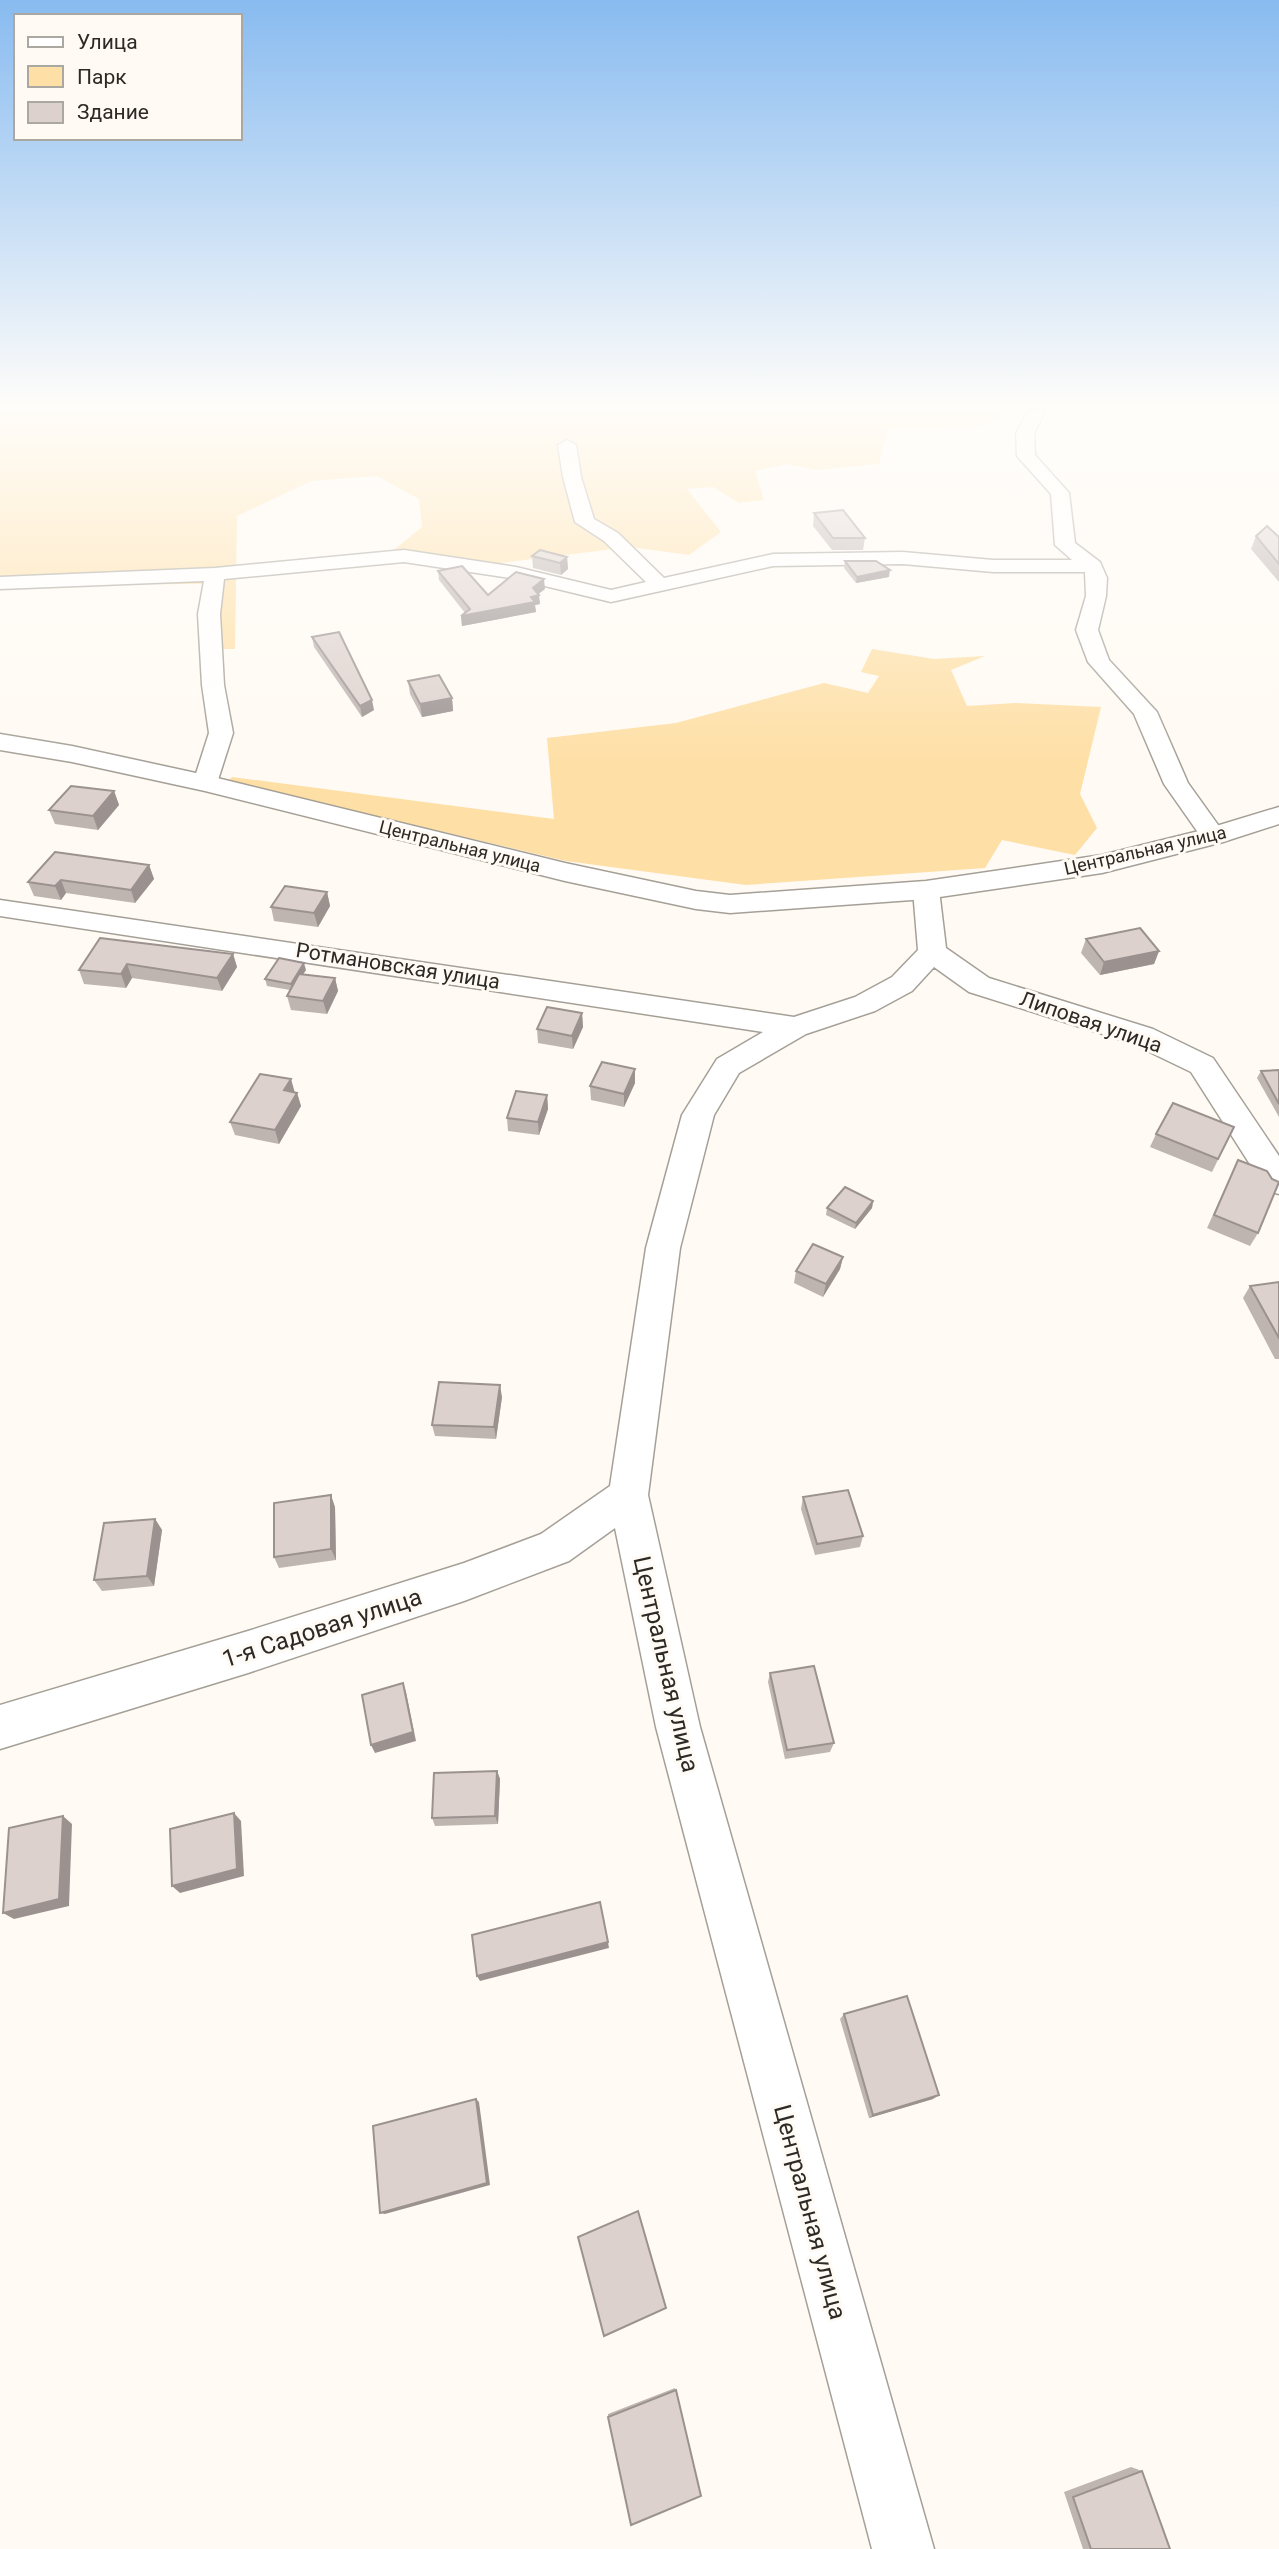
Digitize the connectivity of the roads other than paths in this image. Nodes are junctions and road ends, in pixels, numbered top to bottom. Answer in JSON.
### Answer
{"nodes":[{"id":1,"x":597,"y":529,"type":"edge"},
{"id":2,"x":1063,"y":529,"type":"edge"},
{"id":3,"x":1093,"y":566,"type":"junction"},
{"id":4,"x":215,"y":574,"type":"junction"},
{"id":5,"x":0,"y":583,"type":"edge"},
{"id":6,"x":660,"y":585,"type":"junction"},
{"id":7,"x":0,"y":742,"type":"edge"},
{"id":8,"x":205,"y":783,"type":"junction"},
{"id":9,"x":1279,"y":816,"type":"edge"},
{"id":10,"x":1213,"y":836,"type":"junction"},
{"id":11,"x":926,"y":890,"type":"junction"},
{"id":12,"x":0,"y":908,"type":"edge"},
{"id":13,"x":932,"y":952,"type":"junction"},
{"id":14,"x":795,"y":1027,"type":"junction"},
{"id":15,"x":1279,"y":1182,"type":"edge"},
{"id":16,"x":628,"y":1495,"type":"junction"},
{"id":17,"x":0,"y":1727,"type":"edge"},
{"id":18,"x":903,"y":2549,"type":"edge"}],
"edges":[{"from":1,"to":6,"type":"street"},
{"from":2,"to":3,"type":"street"},
{"from":3,"to":6,"type":"street"},
{"from":3,"to":10,"type":"street"},
{"from":4,"to":5,"type":"street"},
{"from":4,"to":6,"type":"street"},
{"from":4,"to":8,"type":"street"},
{"from":7,"to":8,"type":"street","name":"Центральная улица"},
{"from":8,"to":11,"type":"street","name":"Центральная улица"},
{"from":9,"to":10,"type":"street","name":"Центральная улица"},
{"from":10,"to":11,"type":"street","name":"Центральная улица"},
{"from":11,"to":13,"type":"street"},
{"from":12,"to":14,"type":"street","name":"Ротмановская улица"},
{"from":13,"to":14,"type":"street","name":"Центральная улица"},
{"from":13,"to":15,"type":"street","name":"Липовая улица"},
{"from":14,"to":16,"type":"street","name":"Центральная улица"},
{"from":16,"to":17,"type":"street","name":"1-я Садовая улица"},
{"from":16,"to":18,"type":"street","name":"Центральная улица"}]}
